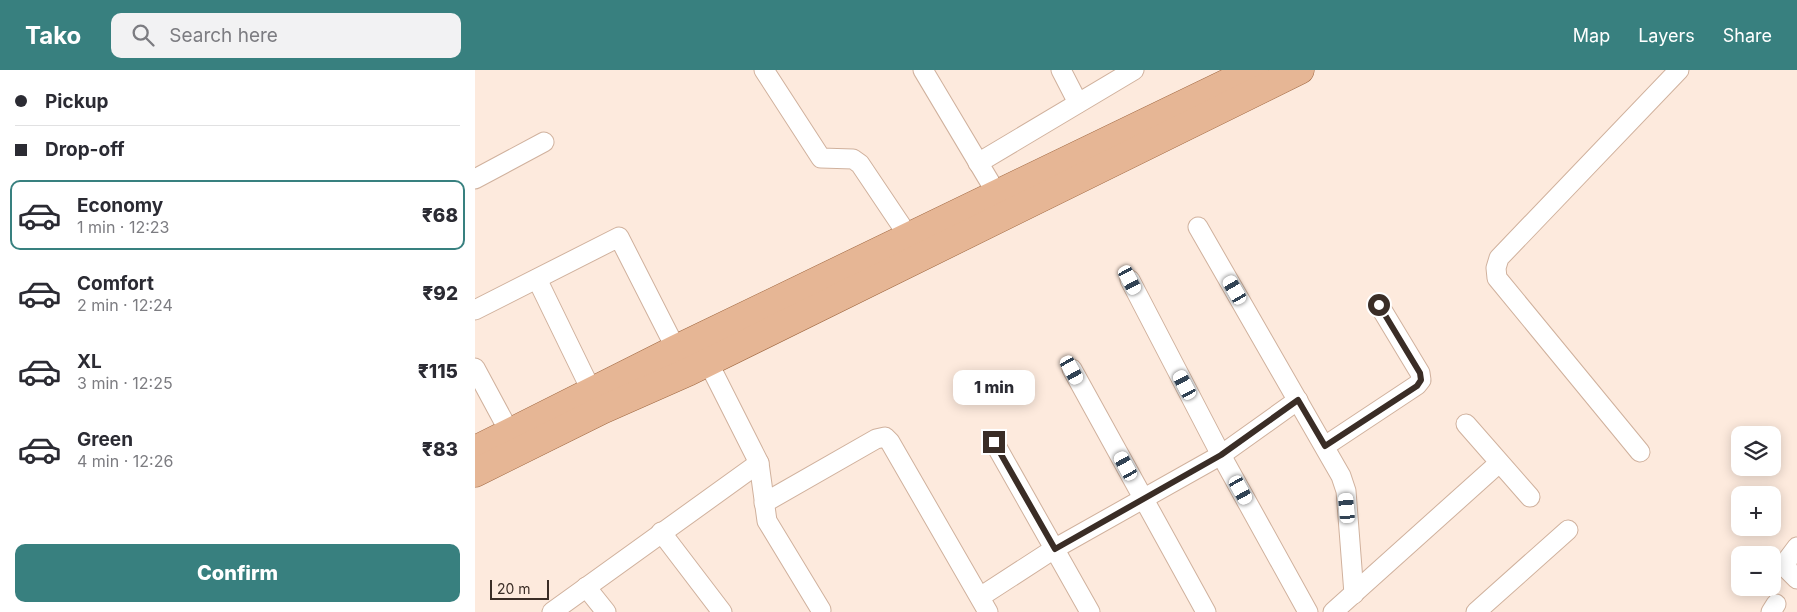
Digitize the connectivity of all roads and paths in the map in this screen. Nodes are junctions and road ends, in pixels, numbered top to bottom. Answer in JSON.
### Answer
{"nodes":[{"id":1,"x":764,"y":70,"type":"edge"},
{"id":2,"x":923,"y":70,"type":"edge"},
{"id":3,"x":1061,"y":70,"type":"edge"},
{"id":4,"x":1134,"y":70,"type":"edge"},
{"id":5,"x":1254,"y":70,"type":"edge"},
{"id":6,"x":1300,"y":70,"type":"edge"},
{"id":7,"x":1679,"y":70,"type":"edge"},
{"id":8,"x":1078,"y":103,"type":"junction"},
{"id":9,"x":544,"y":142,"type":"dead end"},
{"id":10,"x":978,"y":163,"type":"junction"},
{"id":11,"x":475,"y":179,"type":"edge"},
{"id":12,"x":997,"y":194,"type":"junction"},
{"id":13,"x":1198,"y":227,"type":"dead end"},
{"id":14,"x":909,"y":237,"type":"junction"},
{"id":15,"x":537,"y":279,"type":"junction"},
{"id":16,"x":1130,"y":280,"type":"dead end"},
{"id":17,"x":1379,"y":305,"type":"dead end"},
{"id":18,"x":475,"y":310,"type":"edge"},
{"id":19,"x":676,"y":349,"type":"junction"},
{"id":20,"x":708,"y":362,"type":"junction"},
{"id":21,"x":475,"y":368,"type":"edge"},
{"id":22,"x":1072,"y":370,"type":"dead end"},
{"id":23,"x":593,"y":392,"type":"junction"},
{"id":24,"x":1298,"y":400,"type":"junction"},
{"id":25,"x":1466,"y":424,"type":"dead end"},
{"id":26,"x":510,"y":433,"type":"junction"},
{"id":27,"x":994,"y":442,"type":"dead end"},
{"id":28,"x":1325,"y":446,"type":"junction"},
{"id":29,"x":475,"y":450,"type":"edge"},
{"id":30,"x":1640,"y":452,"type":"dead end"},
{"id":31,"x":1221,"y":455,"type":"junction"},
{"id":32,"x":759,"y":463,"type":"junction"},
{"id":33,"x":1499,"y":463,"type":"junction"},
{"id":34,"x":475,"y":473,"type":"edge"},
{"id":35,"x":1143,"y":498,"type":"junction"},
{"id":36,"x":1530,"y":498,"type":"dead end"},
{"id":37,"x":764,"y":503,"type":"junction"},
{"id":38,"x":1568,"y":530,"type":"dead end"},
{"id":39,"x":661,"y":532,"type":"junction"},
{"id":40,"x":1797,"y":547,"type":"edge"},
{"id":41,"x":1055,"y":549,"type":"junction"},
{"id":42,"x":1797,"y":579,"type":"edge"},
{"id":43,"x":586,"y":587,"type":"junction"},
{"id":44,"x":1354,"y":594,"type":"junction"},
{"id":45,"x":984,"y":605,"type":"edge"},
{"id":46,"x":821,"y":610,"type":"dead end"},
{"id":47,"x":552,"y":612,"type":"edge"},
{"id":48,"x":607,"y":612,"type":"edge"},
{"id":49,"x":722,"y":612,"type":"edge"},
{"id":50,"x":1090,"y":612,"type":"edge"},
{"id":51,"x":1206,"y":612,"type":"edge"},
{"id":52,"x":1308,"y":612,"type":"edge"},
{"id":53,"x":1333,"y":612,"type":"edge"},
{"id":54,"x":1476,"y":612,"type":"edge"}],
"edges":[{"from":1,"to":14,"type":"street"},
{"from":2,"to":10,"type":"street"},
{"from":3,"to":8,"type":"street"},
{"from":4,"to":8,"type":"street"},
{"from":5,"to":12,"type":"main road"},
{"from":6,"to":20,"type":"main road"},
{"from":7,"to":30,"type":"street"},
{"from":8,"to":10,"type":"street"},
{"from":9,"to":11,"type":"street"},
{"from":10,"to":12,"type":"street"},
{"from":12,"to":14,"type":"main road"},
{"from":13,"to":24,"type":"street"},
{"from":14,"to":19,"type":"main road"},
{"from":15,"to":18,"type":"street"},
{"from":15,"to":19,"type":"street"},
{"from":15,"to":23,"type":"street"},
{"from":16,"to":31,"type":"street"},
{"from":17,"to":28,"type":"street"},
{"from":19,"to":23,"type":"main road"},
{"from":20,"to":32,"type":"street"},
{"from":20,"to":34,"type":"main road"},
{"from":21,"to":26,"type":"street"},
{"from":22,"to":35,"type":"street"},
{"from":23,"to":26,"type":"main road"},
{"from":24,"to":28,"type":"street"},
{"from":24,"to":31,"type":"street"},
{"from":25,"to":33,"type":"street"},
{"from":26,"to":29,"type":"main road"},
{"from":27,"to":41,"type":"street"},
{"from":28,"to":44,"type":"street"},
{"from":31,"to":35,"type":"street"},
{"from":31,"to":52,"type":"street"},
{"from":32,"to":37,"type":"street"},
{"from":32,"to":39,"type":"street"},
{"from":33,"to":36,"type":"street"},
{"from":33,"to":44,"type":"street"},
{"from":35,"to":41,"type":"street"},
{"from":35,"to":51,"type":"street"},
{"from":37,"to":45,"type":"street"},
{"from":37,"to":46,"type":"street"},
{"from":38,"to":54,"type":"street"},
{"from":39,"to":43,"type":"street"},
{"from":39,"to":49,"type":"street"},
{"from":40,"to":42,"type":"street"},
{"from":41,"to":45,"type":"street"},
{"from":41,"to":50,"type":"street"},
{"from":43,"to":47,"type":"street"},
{"from":43,"to":48,"type":"street"},
{"from":44,"to":53,"type":"street"}]}
